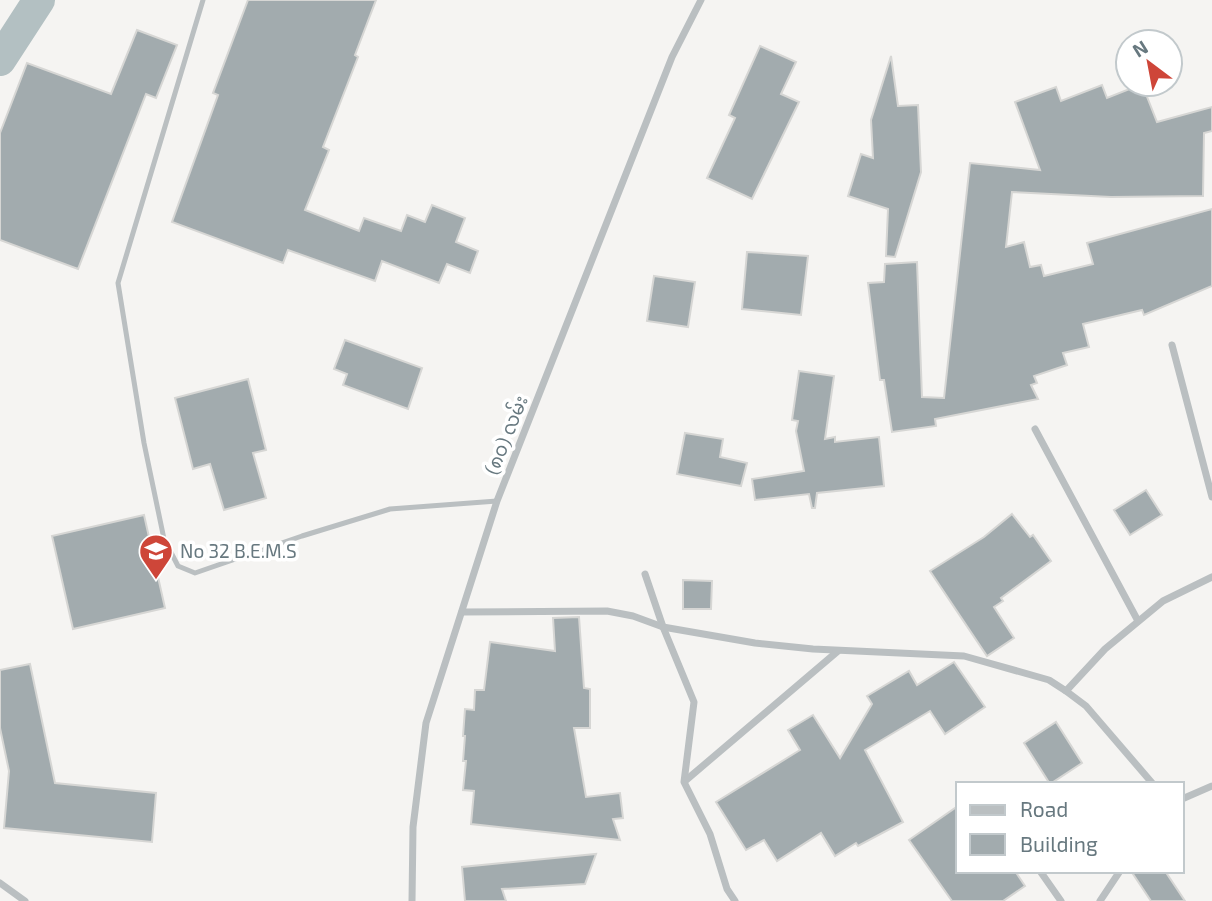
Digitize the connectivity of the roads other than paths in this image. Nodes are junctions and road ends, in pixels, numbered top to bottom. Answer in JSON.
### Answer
{"nodes":[{"id":1,"x":203,"y":0,"type":"edge"},
{"id":2,"x":701,"y":0,"type":"edge"},
{"id":3,"x":1172,"y":345,"type":"dead end"},
{"id":4,"x":1035,"y":429,"type":"dead end"},
{"id":5,"x":1212,"y":497,"type":"edge"},
{"id":6,"x":497,"y":501,"type":"junction"},
{"id":7,"x":645,"y":574,"type":"dead end"},
{"id":8,"x":1212,"y":578,"type":"edge"},
{"id":9,"x":462,"y":612,"type":"junction"},
{"id":10,"x":1138,"y":621,"type":"junction"},
{"id":11,"x":663,"y":627,"type":"junction"},
{"id":12,"x":838,"y":651,"type":"junction"},
{"id":13,"x":1066,"y":691,"type":"junction"},
{"id":14,"x":684,"y":782,"type":"junction"},
{"id":15,"x":1151,"y":782,"type":"edge"},
{"id":16,"x":1212,"y":786,"type":"edge"},
{"id":17,"x":1184,"y":798,"type":"edge"},
{"id":18,"x":1041,"y":873,"type":"edge"},
{"id":19,"x":1119,"y":873,"type":"edge"},
{"id":20,"x":0,"y":883,"type":"edge"},
{"id":21,"x":19,"y":900,"type":"edge"},
{"id":22,"x":412,"y":901,"type":"edge"},
{"id":23,"x":735,"y":901,"type":"edge"},
{"id":24,"x":1061,"y":901,"type":"edge"},
{"id":25,"x":1100,"y":901,"type":"edge"}],
"edges":[{"from":1,"to":6,"type":"lane"},
{"from":2,"to":6,"type":"street","name":"(၈၀) လမ်း"},
{"from":3,"to":5,"type":"street"},
{"from":4,"to":10,"type":"street"},
{"from":6,"to":9,"type":"street","name":"(၈၀) လမ်း"},
{"from":7,"to":11,"type":"street"},
{"from":8,"to":10,"type":"street"},
{"from":9,"to":11,"type":"street"},
{"from":9,"to":22,"type":"street","name":"(၈၀) လမ်း"},
{"from":10,"to":13,"type":"street"},
{"from":11,"to":12,"type":"street"},
{"from":11,"to":14,"type":"street"},
{"from":12,"to":13,"type":"street"},
{"from":12,"to":14,"type":"street"},
{"from":13,"to":15,"type":"street"},
{"from":14,"to":23,"type":"street"},
{"from":16,"to":17,"type":"street"},
{"from":18,"to":24,"type":"street"},
{"from":19,"to":25,"type":"street"},
{"from":20,"to":21,"type":"street"}]}
